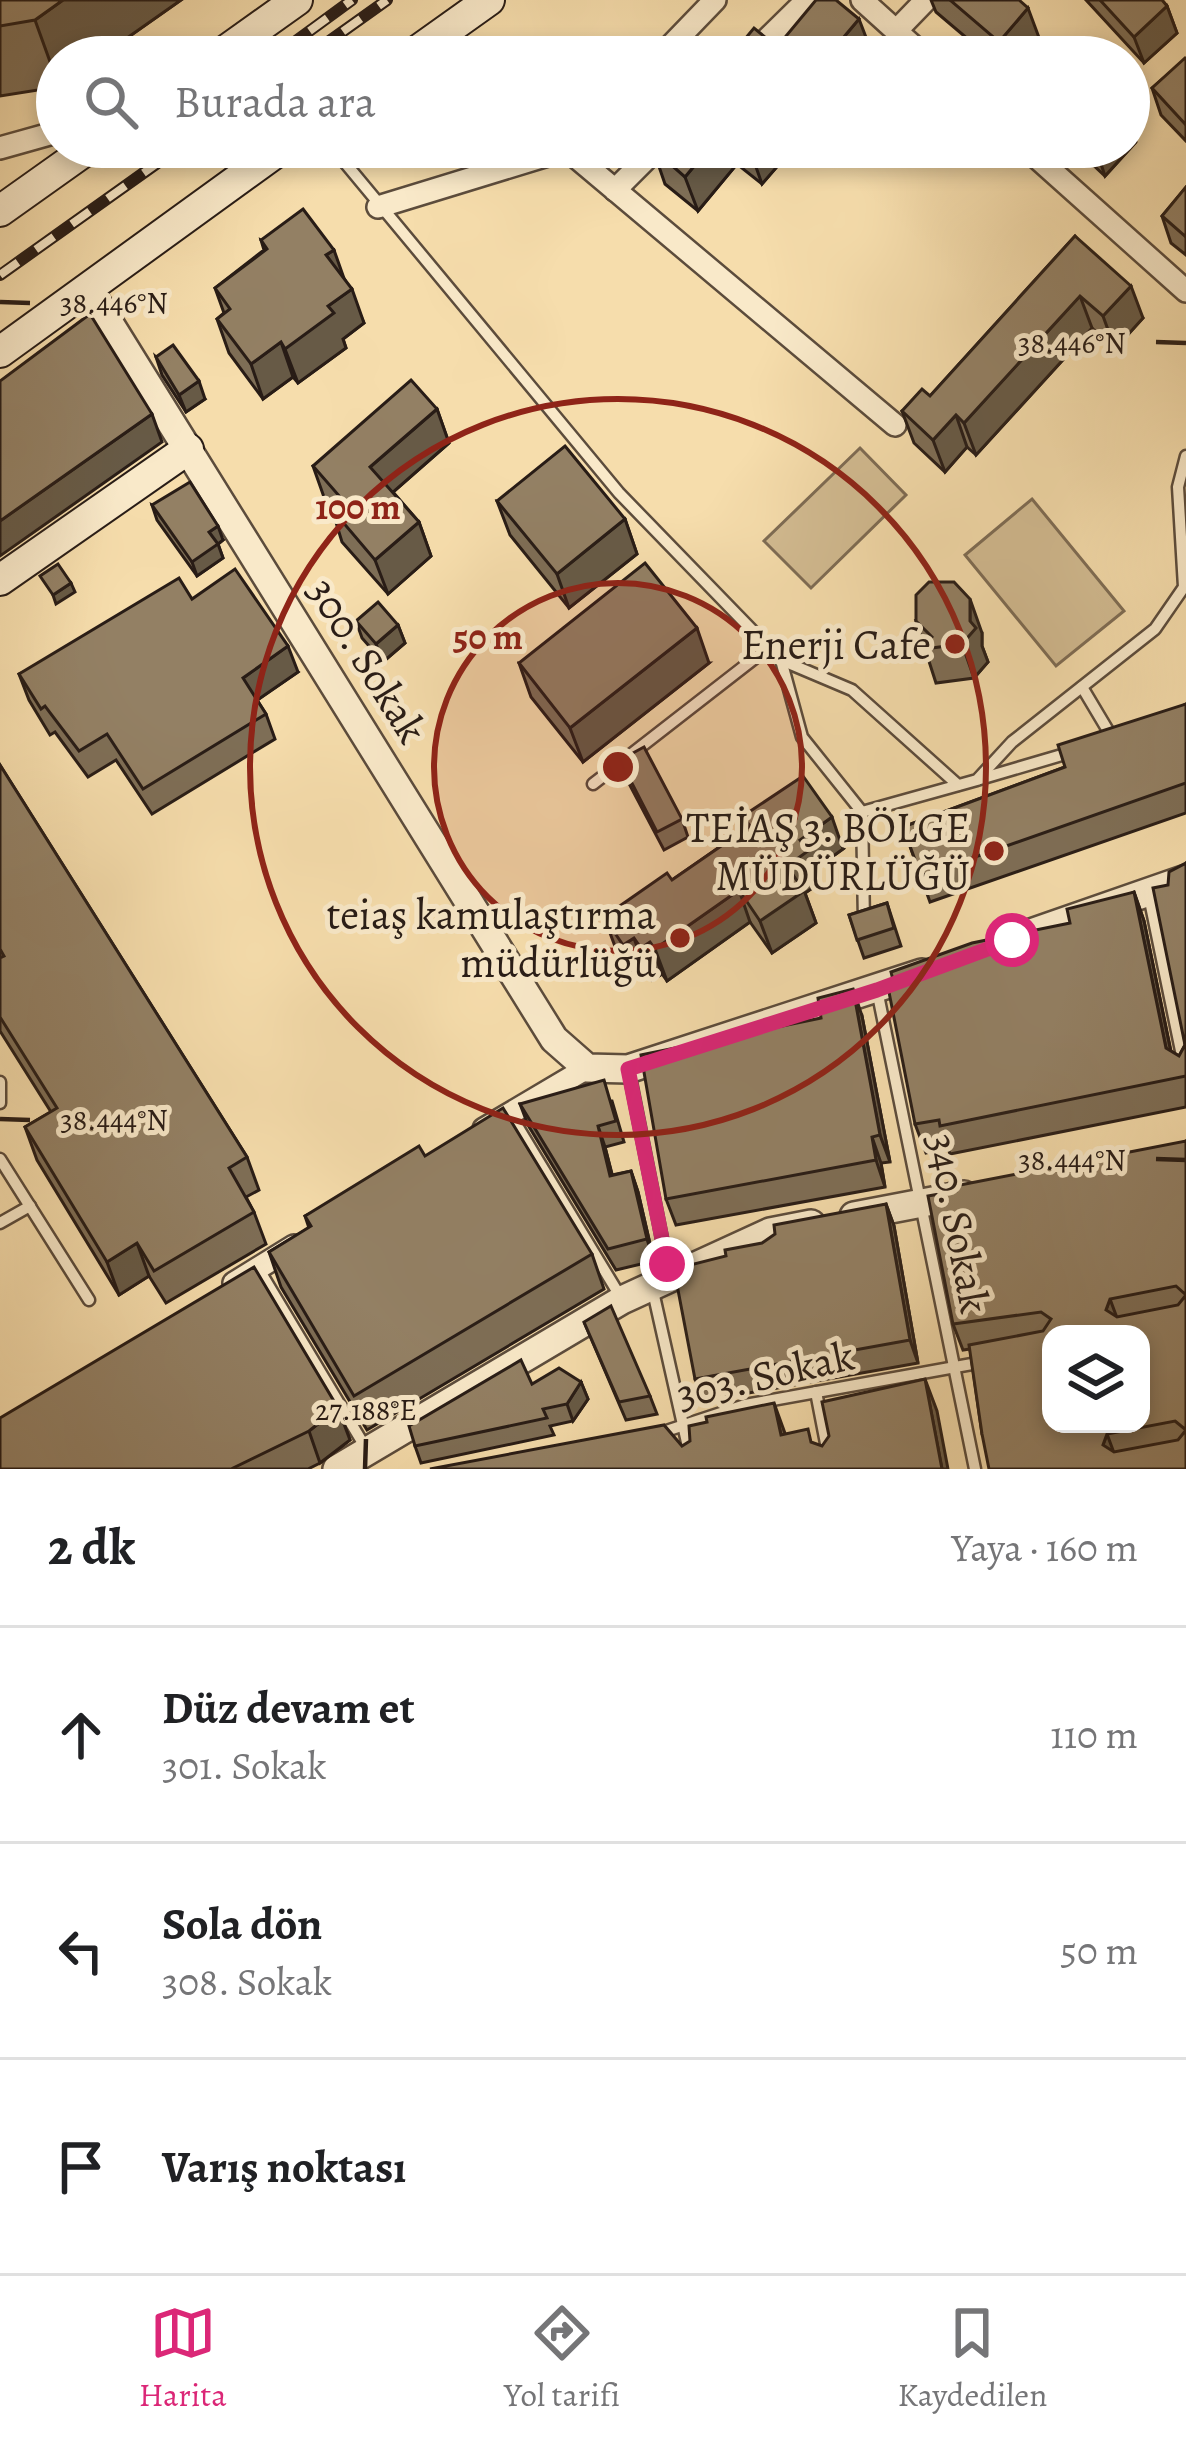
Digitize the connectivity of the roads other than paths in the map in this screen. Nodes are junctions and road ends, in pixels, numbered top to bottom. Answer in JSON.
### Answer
{"nodes":[{"id":1,"x":297,"y":0,"type":"edge"},
{"id":2,"x":489,"y":0,"type":"edge"},
{"id":3,"x":715,"y":0,"type":"edge"},
{"id":4,"x":807,"y":0,"type":"edge"},
{"id":5,"x":862,"y":0,"type":"edge"},
{"id":6,"x":926,"y":0,"type":"edge"},
{"id":7,"x":896,"y":31,"type":"junction"},
{"id":8,"x":246,"y":36,"type":"edge"},
{"id":9,"x":438,"y":36,"type":"edge"},
{"id":10,"x":681,"y":36,"type":"edge"},
{"id":11,"x":770,"y":36,"type":"edge"},
{"id":12,"x":902,"y":36,"type":"edge"},
{"id":13,"x":36,"y":138,"type":"edge"},
{"id":14,"x":0,"y":148,"type":"edge"},
{"id":15,"x":61,"y":168,"type":"edge"},
{"id":16,"x":254,"y":168,"type":"edge"},
{"id":17,"x":348,"y":168,"type":"edge"},
{"id":18,"x":508,"y":168,"type":"edge"},
{"id":19,"x":592,"y":168,"type":"edge"},
{"id":20,"x":637,"y":168,"type":"edge"},
{"id":21,"x":1048,"y":168,"type":"edge"},
{"id":22,"x":615,"y":190,"type":"junction"},
{"id":23,"x":378,"y":207,"type":"junction"},
{"id":24,"x":0,"y":212,"type":"edge"},
{"id":25,"x":88,"y":289,"type":"junction"},
{"id":26,"x":1186,"y":291,"type":"edge"},
{"id":27,"x":0,"y":352,"type":"edge"},
{"id":28,"x":895,"y":425,"type":"dead end"},
{"id":29,"x":188,"y":449,"type":"junction"},
{"id":30,"x":1186,"y":456,"type":"edge"},
{"id":31,"x":0,"y":580,"type":"edge"},
{"id":32,"x":769,"y":647,"type":"junction"},
{"id":33,"x":782,"y":660,"type":"junction"},
{"id":34,"x":1082,"y":687,"type":"junction"},
{"id":35,"x":1131,"y":734,"type":"edge"},
{"id":36,"x":1113,"y":739,"type":"junction"},
{"id":37,"x":977,"y":780,"type":"junction"},
{"id":38,"x":593,"y":784,"type":"dead end"},
{"id":39,"x":958,"y":785,"type":"junction"},
{"id":40,"x":862,"y":812,"type":"junction"},
{"id":41,"x":1186,"y":879,"type":"edge"},
{"id":42,"x":1148,"y":892,"type":"junction"},
{"id":43,"x":864,"y":923,"type":"edge"},
{"id":44,"x":989,"y":948,"type":"edge"},
{"id":45,"x":944,"y":965,"type":"edge"},
{"id":46,"x":877,"y":990,"type":"junction"},
{"id":47,"x":587,"y":1068,"type":"junction"},
{"id":48,"x":628,"y":1069,"type":"junction"},
{"id":49,"x":1186,"y":1075,"type":"edge"},
{"id":50,"x":0,"y":1082,"type":"edge"},
{"id":51,"x":0,"y":1102,"type":"edge"},
{"id":52,"x":510,"y":1114,"type":"junction"},
{"id":53,"x":471,"y":1138,"type":"edge"},
{"id":54,"x":0,"y":1159,"type":"edge"},
{"id":55,"x":987,"y":1190,"type":"edge"},
{"id":56,"x":921,"y":1204,"type":"junction"},
{"id":57,"x":30,"y":1206,"type":"junction"},
{"id":58,"x":0,"y":1223,"type":"edge"},
{"id":59,"x":316,"y":1233,"type":"edge"},
{"id":60,"x":259,"y":1268,"type":"junction"},
{"id":61,"x":652,"y":1287,"type":"junction"},
{"id":62,"x":219,"y":1292,"type":"edge"},
{"id":63,"x":89,"y":1300,"type":"dead end"},
{"id":64,"x":622,"y":1300,"type":"junction"},
{"id":65,"x":993,"y":1360,"type":"edge"},
{"id":66,"x":954,"y":1367,"type":"junction"},
{"id":67,"x":816,"y":1392,"type":"junction"},
{"id":68,"x":685,"y":1427,"type":"junction"},
{"id":69,"x":641,"y":1437,"type":"edge"},
{"id":70,"x":367,"y":1450,"type":"junction"},
{"id":71,"x":337,"y":1469,"type":"edge"},
{"id":72,"x":693,"y":1469,"type":"edge"},
{"id":73,"x":831,"y":1469,"type":"edge"},
{"id":74,"x":975,"y":1469,"type":"edge"}],
"edges":[{"from":1,"to":8,"type":"main road"},
{"from":2,"to":9,"type":"main road"},
{"from":3,"to":10,"type":"street"},
{"from":4,"to":11,"type":"street"},
{"from":5,"to":7,"type":"street"},
{"from":6,"to":7,"type":"street"},
{"from":7,"to":12,"type":"street"},
{"from":13,"to":14,"type":"street"},
{"from":15,"to":24,"type":"main road"},
{"from":16,"to":25,"type":"main road"},
{"from":17,"to":23,"type":"lane"},
{"from":18,"to":23,"type":"street"},
{"from":19,"to":22,"type":"street"},
{"from":20,"to":22,"type":"street"},
{"from":21,"to":26,"type":"street"},
{"from":22,"to":28,"type":"street"},
{"from":23,"to":32,"type":"lane"},
{"from":25,"to":27,"type":"main road"},
{"from":25,"to":29,"type":"street","name":"300. Sokak"},
{"from":29,"to":31,"type":"main road"},
{"from":29,"to":47,"type":"street","name":"300. Sokak"},
{"from":30,"to":34,"type":"lane"},
{"from":32,"to":33,"type":"lane"},
{"from":32,"to":38,"type":"lane"},
{"from":33,"to":39,"type":"lane"},
{"from":33,"to":40,"type":"lane"},
{"from":34,"to":36,"type":"lane"},
{"from":34,"to":37,"type":"lane"},
{"from":35,"to":36,"type":"lane"},
{"from":36,"to":37,"type":"lane"},
{"from":37,"to":39,"type":"lane"},
{"from":39,"to":40,"type":"lane"},
{"from":40,"to":43,"type":"lane"},
{"from":41,"to":42,"type":"street"},
{"from":42,"to":44,"type":"street"},
{"from":42,"to":49,"type":"lane"},
{"from":45,"to":46,"type":"street"},
{"from":46,"to":48,"type":"street"},
{"from":46,"to":56,"type":"lane","name":"340. Sokak"},
{"from":47,"to":48,"type":"street"},
{"from":47,"to":52,"type":"street"},
{"from":48,"to":61,"type":"lane"},
{"from":50,"to":51,"type":"lane"},
{"from":52,"to":53,"type":"street"},
{"from":52,"to":64,"type":"lane"},
{"from":54,"to":57,"type":"lane"},
{"from":55,"to":56,"type":"street"},
{"from":56,"to":61,"type":"street"},
{"from":56,"to":66,"type":"lane","name":"340. Sokak"},
{"from":57,"to":58,"type":"lane"},
{"from":57,"to":63,"type":"lane"},
{"from":59,"to":60,"type":"street"},
{"from":60,"to":62,"type":"street"},
{"from":60,"to":70,"type":"lane"},
{"from":61,"to":64,"type":"street"},
{"from":61,"to":68,"type":"lane"},
{"from":64,"to":70,"type":"street"},
{"from":65,"to":66,"type":"lane","name":"303. Sokak"},
{"from":66,"to":67,"type":"lane","name":"303. Sokak"},
{"from":66,"to":74,"type":"lane","name":"340. Sokak"},
{"from":67,"to":68,"type":"lane","name":"303. Sokak"},
{"from":67,"to":73,"type":"lane"},
{"from":68,"to":69,"type":"lane","name":"303. Sokak"},
{"from":68,"to":72,"type":"lane"},
{"from":70,"to":71,"type":"street"}]}
